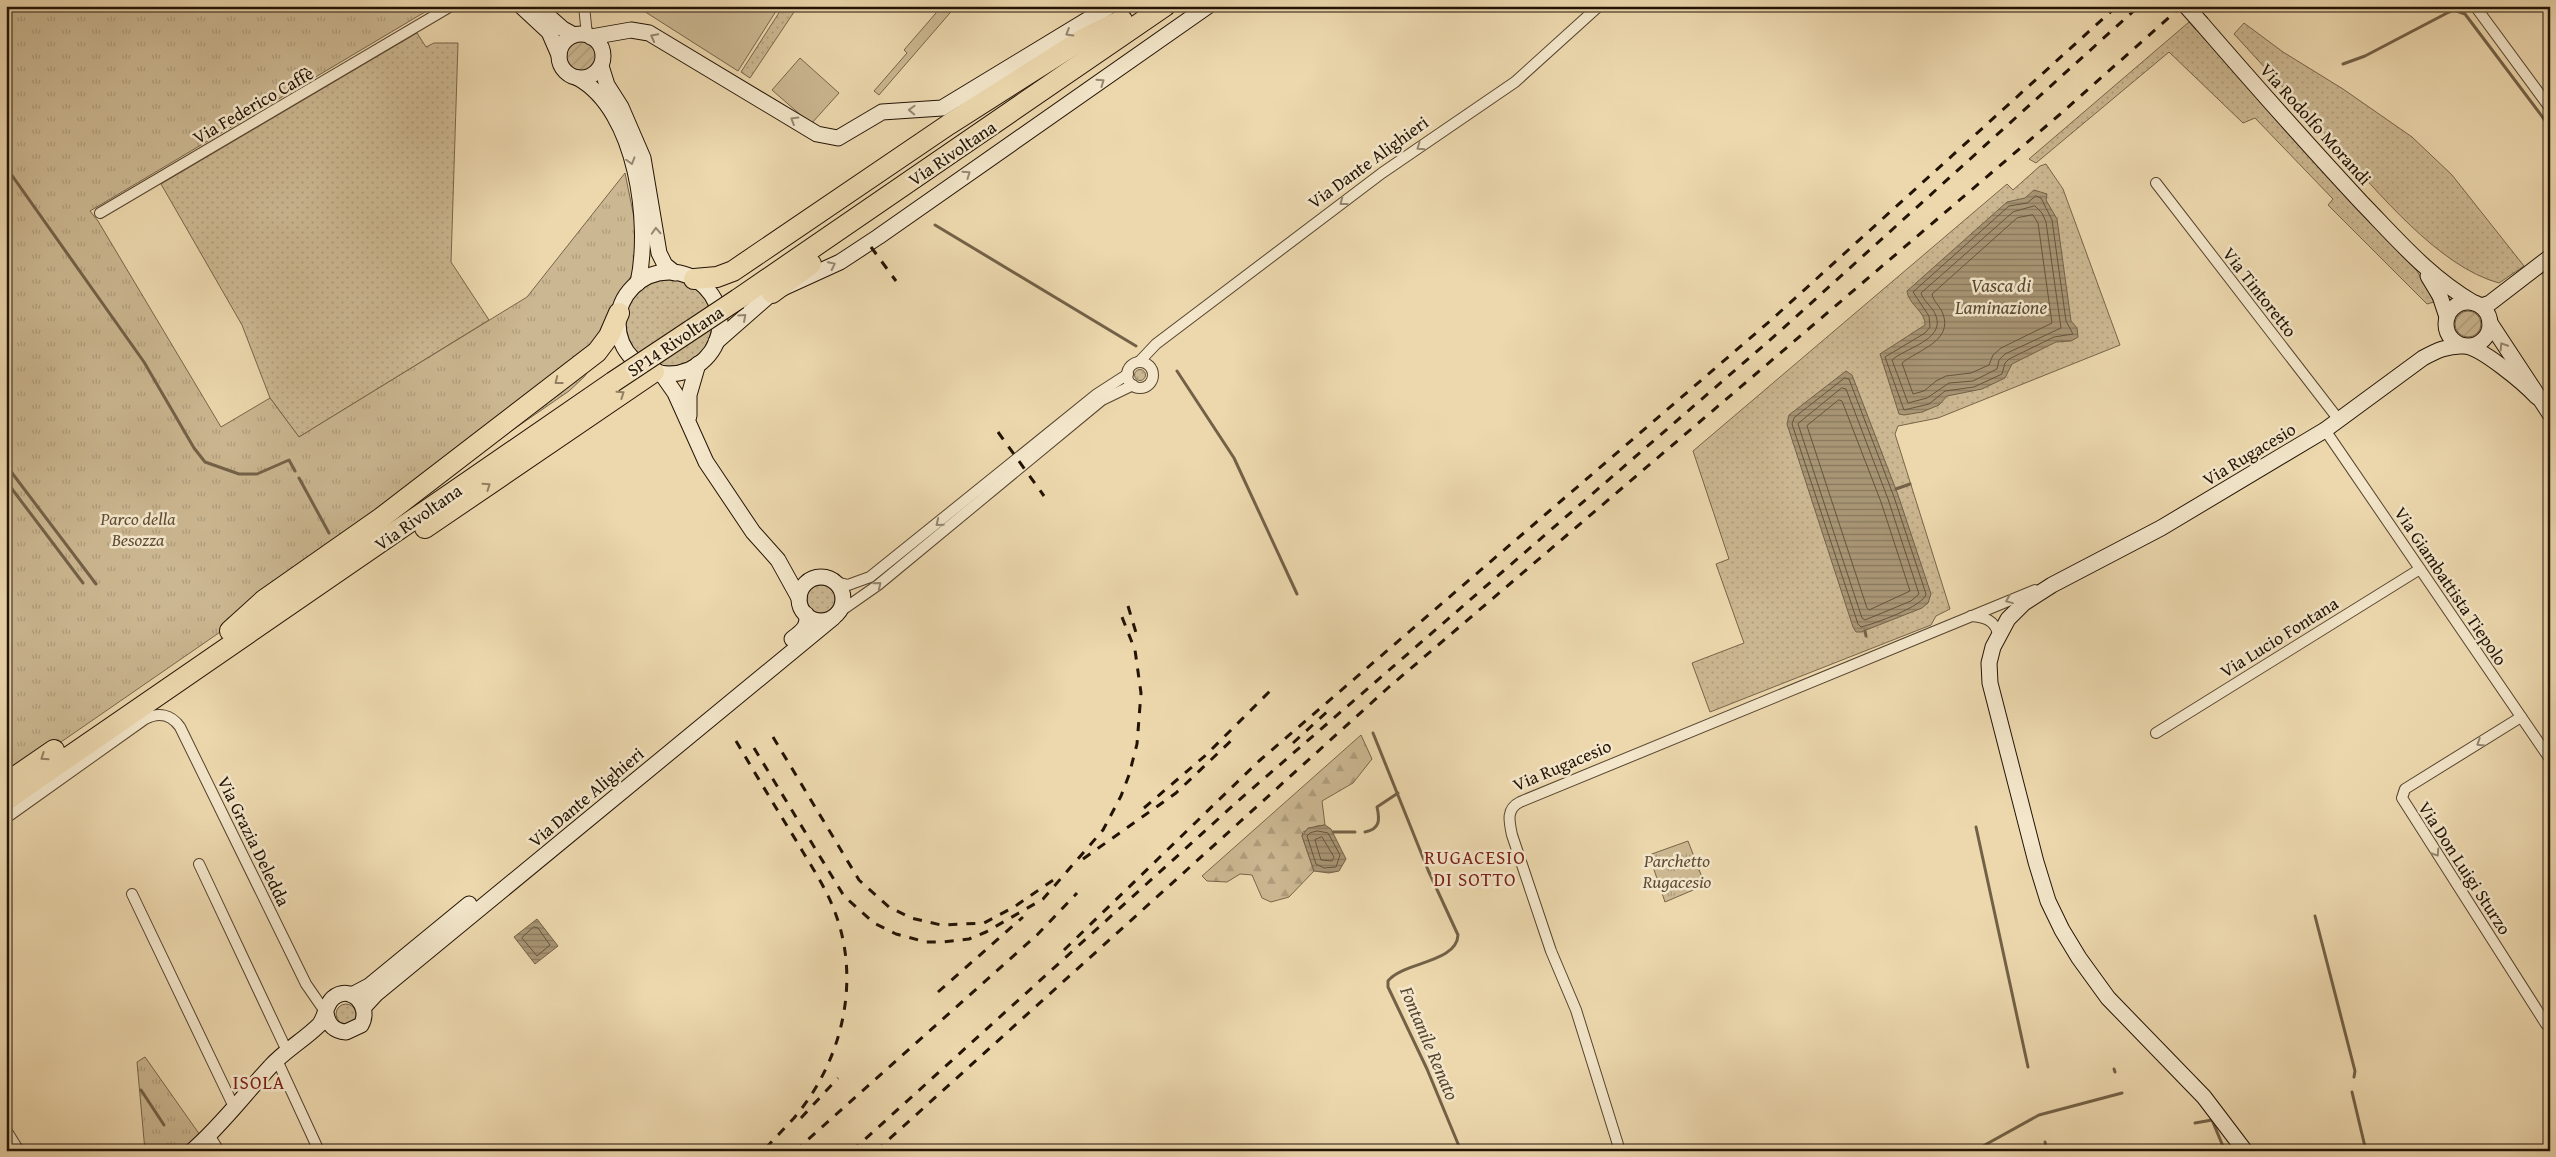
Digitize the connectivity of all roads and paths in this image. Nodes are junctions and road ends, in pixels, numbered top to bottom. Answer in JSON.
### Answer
{"nodes":[{"id":1,"x":441,"y":6,"type":"edge"},
{"id":2,"x":451,"y":6,"type":"edge"},
{"id":3,"x":520,"y":6,"type":"edge"},
{"id":4,"x":537,"y":6,"type":"edge"},
{"id":5,"x":583,"y":6,"type":"edge"},
{"id":6,"x":1166,"y":6,"type":"edge"},
{"id":7,"x":1170,"y":6,"type":"edge"},
{"id":8,"x":1208,"y":6,"type":"edge"},
{"id":9,"x":1599,"y":6,"type":"edge"},
{"id":10,"x":2186,"y":6,"type":"edge"},
{"id":11,"x":2475,"y":6,"type":"edge"},
{"id":12,"x":1116,"y":13,"type":"edge"},
{"id":13,"x":1142,"y":14,"type":"edge"},
{"id":14,"x":423,"y":24,"type":"junction"},
{"id":15,"x":583,"y":35,"type":"junction"},
{"id":16,"x":1107,"y":47,"type":"junction"},
{"id":17,"x":559,"y":55,"type":"junction"},
{"id":18,"x":601,"y":66,"type":"junction"},
{"id":19,"x":578,"y":78,"type":"junction"},
{"id":20,"x":2550,"y":108,"type":"edge"},
{"id":21,"x":2156,"y":183,"type":"dead end"},
{"id":22,"x":100,"y":214,"type":"dead end"},
{"id":23,"x":2550,"y":257,"type":"edge"},
{"id":24,"x":2420,"y":264,"type":"junction"},
{"id":25,"x":2550,"y":268,"type":"edge"},
{"id":26,"x":685,"y":276,"type":"junction"},
{"id":27,"x":638,"y":283,"type":"junction"},
{"id":28,"x":734,"y":293,"type":"junction"},
{"id":29,"x":772,"y":293,"type":"junction"},
{"id":30,"x":2484,"y":312,"type":"junction"},
{"id":31,"x":619,"y":313,"type":"junction"},
{"id":32,"x":2447,"y":320,"type":"junction"},
{"id":33,"x":716,"y":342,"type":"junction"},
{"id":34,"x":1156,"y":344,"type":"junction"},
{"id":35,"x":2466,"y":346,"type":"junction"},
{"id":36,"x":2423,"y":358,"type":"junction"},
{"id":37,"x":1139,"y":362,"type":"junction"},
{"id":38,"x":698,"y":364,"type":"junction"},
{"id":39,"x":1150,"y":367,"type":"junction"},
{"id":40,"x":658,"y":373,"type":"junction"},
{"id":41,"x":1128,"y":374,"type":"junction"},
{"id":42,"x":610,"y":377,"type":"junction"},
{"id":43,"x":1133,"y":385,"type":"junction"},
{"id":44,"x":2537,"y":397,"type":"junction"},
{"id":45,"x":2550,"y":414,"type":"edge"},
{"id":46,"x":2339,"y":420,"type":"junction"},
{"id":47,"x":690,"y":430,"type":"junction"},
{"id":48,"x":2325,"y":430,"type":"junction"},
{"id":49,"x":1030,"y":454,"type":"junction"},
{"id":50,"x":778,"y":560,"type":"junction"},
{"id":51,"x":897,"y":563,"type":"junction"},
{"id":52,"x":2086,"y":568,"type":"junction"},
{"id":53,"x":2420,"y":569,"type":"junction"},
{"id":54,"x":817,"y":577,"type":"junction"},
{"id":55,"x":836,"y":582,"type":"junction"},
{"id":56,"x":799,"y":598,"type":"junction"},
{"id":57,"x":806,"y":614,"type":"junction"},
{"id":58,"x":836,"y":616,"type":"junction"},
{"id":59,"x":1966,"y":618,"type":"junction"},
{"id":60,"x":1997,"y":630,"type":"junction"},
{"id":61,"x":230,"y":631,"type":"junction"},
{"id":62,"x":223,"y":651,"type":"junction"},
{"id":63,"x":2521,"y":717,"type":"junction"},
{"id":64,"x":2156,"y":733,"type":"dead end"},
{"id":65,"x":2550,"y":759,"type":"edge"},
{"id":66,"x":6,"y":782,"type":"edge"},
{"id":67,"x":6,"y":800,"type":"edge"},
{"id":68,"x":6,"y":818,"type":"edge"},
{"id":69,"x":199,"y":864,"type":"dead end"},
{"id":70,"x":132,"y":894,"type":"dead end"},
{"id":71,"x":306,"y":984,"type":"junction"},
{"id":72,"x":352,"y":995,"type":"junction"},
{"id":73,"x":336,"y":996,"type":"junction"},
{"id":74,"x":364,"y":1007,"type":"junction"},
{"id":75,"x":326,"y":1013,"type":"junction"},
{"id":76,"x":2550,"y":1027,"type":"edge"},
{"id":77,"x":333,"y":1028,"type":"junction"},
{"id":78,"x":308,"y":1034,"type":"junction"},
{"id":79,"x":282,"y":1055,"type":"junction"},
{"id":80,"x":234,"y":1107,"type":"junction"},
{"id":81,"x":6,"y":1130,"type":"edge"},
{"id":82,"x":208,"y":1135,"type":"junction"},
{"id":83,"x":19,"y":1151,"type":"edge"},
{"id":84,"x":192,"y":1151,"type":"edge"},
{"id":85,"x":219,"y":1151,"type":"edge"},
{"id":86,"x":319,"y":1151,"type":"edge"},
{"id":87,"x":1620,"y":1151,"type":"edge"},
{"id":88,"x":2245,"y":1151,"type":"edge"}],
"edges":[{"from":1,"to":14,"type":"street"},
{"from":2,"to":14,"type":"street"},
{"from":3,"to":17,"type":"street"},
{"from":4,"to":15,"type":"street"},
{"from":5,"to":15,"type":"street"},
{"from":6,"to":13,"type":"highway","name":"Via Rivoltana"},
{"from":7,"to":13,"type":"highway"},
{"from":29,"to":8,"type":"street","one_way":true},
{"from":9,"to":34,"type":"street","name":"Via Dante Alighieri","one_way":true},
{"from":10,"to":24,"type":"street","name":"Via Rodolfo Morandi","bridge":true},
{"from":11,"to":20,"type":"street"},
{"from":12,"to":13,"type":"highway","name":"Via Rivoltana"},
{"from":12,"to":15,"type":"street","one_way":true},
{"from":12,"to":26,"type":"highway"},
{"from":12,"to":28,"type":"highway","name":"Via Rivoltana"},
{"from":13,"to":16,"type":"highway","name":"Via Rivoltana"},
{"from":14,"to":22,"type":"street","name":"Via Federico Caffè"},
{"from":15,"to":17,"type":"street"},
{"from":15,"to":18,"type":"street"},
{"from":16,"to":28,"type":"highway","name":"Via Rivoltana"},
{"from":16,"to":29,"type":"highway"},
{"from":17,"to":19,"type":"street"},
{"from":18,"to":19,"type":"street"},
{"from":26,"to":18,"type":"street","one_way":true},
{"from":19,"to":27,"type":"street","one_way":true},
{"from":21,"to":46,"type":"street","name":"Via Tintoretto"},
{"from":23,"to":30,"type":"street"},
{"from":24,"to":30,"type":"street","name":"Via Rodolfo Morandi"},
{"from":24,"to":32,"type":"street","name":"Via Rodolfo Morandi"},
{"from":25,"to":30,"type":"street"},
{"from":26,"to":27,"type":"street"},
{"from":26,"to":33,"type":"street"},
{"from":27,"to":31,"type":"street"},
{"from":28,"to":42,"type":"highway","name":"SP14 Rivoltana","bridge":true},
{"from":33,"to":29,"type":"street","one_way":true},
{"from":30,"to":32,"type":"street"},
{"from":30,"to":35,"type":"street"},
{"from":44,"to":30,"type":"street","name":"Via Rodolfo Morandi","one_way":true},
{"from":31,"to":40,"type":"street"},
{"from":31,"to":61,"type":"highway","one_way":true},
{"from":32,"to":35,"type":"street"},
{"from":32,"to":36,"type":"street","name":"Via Rugacesio"},
{"from":33,"to":38,"type":"street"},
{"from":34,"to":37,"type":"street","name":"Via Dante Alighieri"},
{"from":34,"to":39,"type":"street"},
{"from":35,"to":36,"type":"street","name":"Via Rugacesio"},
{"from":35,"to":44,"type":"street","name":"Via Rodolfo Morandi"},
{"from":36,"to":46,"type":"street","name":"Via Rugacesio"},
{"from":37,"to":39,"type":"street"},
{"from":37,"to":41,"type":"street"},
{"from":38,"to":40,"type":"street"},
{"from":38,"to":47,"type":"street"},
{"from":39,"to":43,"type":"street"},
{"from":40,"to":47,"type":"street"},
{"from":62,"to":40,"type":"highway","one_way":true},
{"from":41,"to":43,"type":"street"},
{"from":41,"to":49,"type":"street","name":"Via Dante Alighieri"},
{"from":42,"to":61,"type":"highway","name":"Via Rivoltana"},
{"from":42,"to":62,"type":"highway","name":"Via Rivoltana"},
{"from":43,"to":49,"type":"street","name":"Via Dante Alighieri"},
{"from":44,"to":45,"type":"street","name":"Via Rodolfo Morandi"},
{"from":46,"to":48,"type":"street","name":"Via Rugacesio"},
{"from":47,"to":50,"type":"street"},
{"from":48,"to":52,"type":"street","name":"Via Rugacesio"},
{"from":48,"to":53,"type":"street","name":"Via Giambattista Tiepolo"},
{"from":49,"to":51,"type":"street","name":"Via Dante Alighieri"},
{"from":50,"to":54,"type":"street"},
{"from":50,"to":56,"type":"street"},
{"from":51,"to":55,"type":"street","name":"Via Dante Alighieri"},
{"from":58,"to":51,"type":"street","name":"Via Dante Alighieri","one_way":true},
{"from":52,"to":59,"type":"street","one_way":true},
{"from":52,"to":60,"type":"street","name":"Via Rugacesio"},
{"from":53,"to":63,"type":"street","name":"Via Giambattista Tiepolo"},
{"from":53,"to":64,"type":"street","name":"Via Lucio Fontana"},
{"from":54,"to":55,"type":"street"},
{"from":54,"to":56,"type":"street"},
{"from":55,"to":58,"type":"street"},
{"from":56,"to":57,"type":"street"},
{"from":57,"to":58,"type":"street"},
{"from":57,"to":72,"type":"street","name":"Via Dante Alighieri"},
{"from":58,"to":74,"type":"street","name":"Via Dante Alighieri"},
{"from":59,"to":60,"type":"street"},
{"from":59,"to":87,"type":"street","name":"Via Rugacesio"},
{"from":60,"to":88,"type":"street","name":"Via Rugacesio"},
{"from":61,"to":66,"type":"highway","one_way":true},
{"from":62,"to":67,"type":"highway"},
{"from":63,"to":65,"type":"street","name":"Via Giambattista Tiepolo"},
{"from":63,"to":76,"type":"street","name":"Via Don Luigi Sturzo","one_way":true},
{"from":68,"to":71,"type":"street","name":"Via Grazia Deledda"},
{"from":69,"to":79,"type":"street"},
{"from":70,"to":80,"type":"street"},
{"from":71,"to":73,"type":"street"},
{"from":71,"to":75,"type":"street","name":"Via Grazia Deledda"},
{"from":72,"to":73,"type":"street","name":"Via Dante Alighieri"},
{"from":72,"to":74,"type":"street"},
{"from":73,"to":75,"type":"street","name":"Via Dante Alighieri"},
{"from":74,"to":77,"type":"street","name":"Via Dante Alighieri"},
{"from":75,"to":77,"type":"street"},
{"from":75,"to":78,"type":"street","name":"Via Dante Alighieri"},
{"from":77,"to":78,"type":"street","name":"Via Dante Alighieri"},
{"from":78,"to":79,"type":"street","name":"Via Dante Alighieri"},
{"from":79,"to":80,"type":"street","name":"Via Dante Alighieri"},
{"from":79,"to":86,"type":"street"},
{"from":80,"to":82,"type":"street","name":"Via Dante Alighieri"},
{"from":81,"to":83,"type":"street"},
{"from":82,"to":84,"type":"street","name":"Via Dante Alighieri"},
{"from":82,"to":85,"type":"street"}]}
